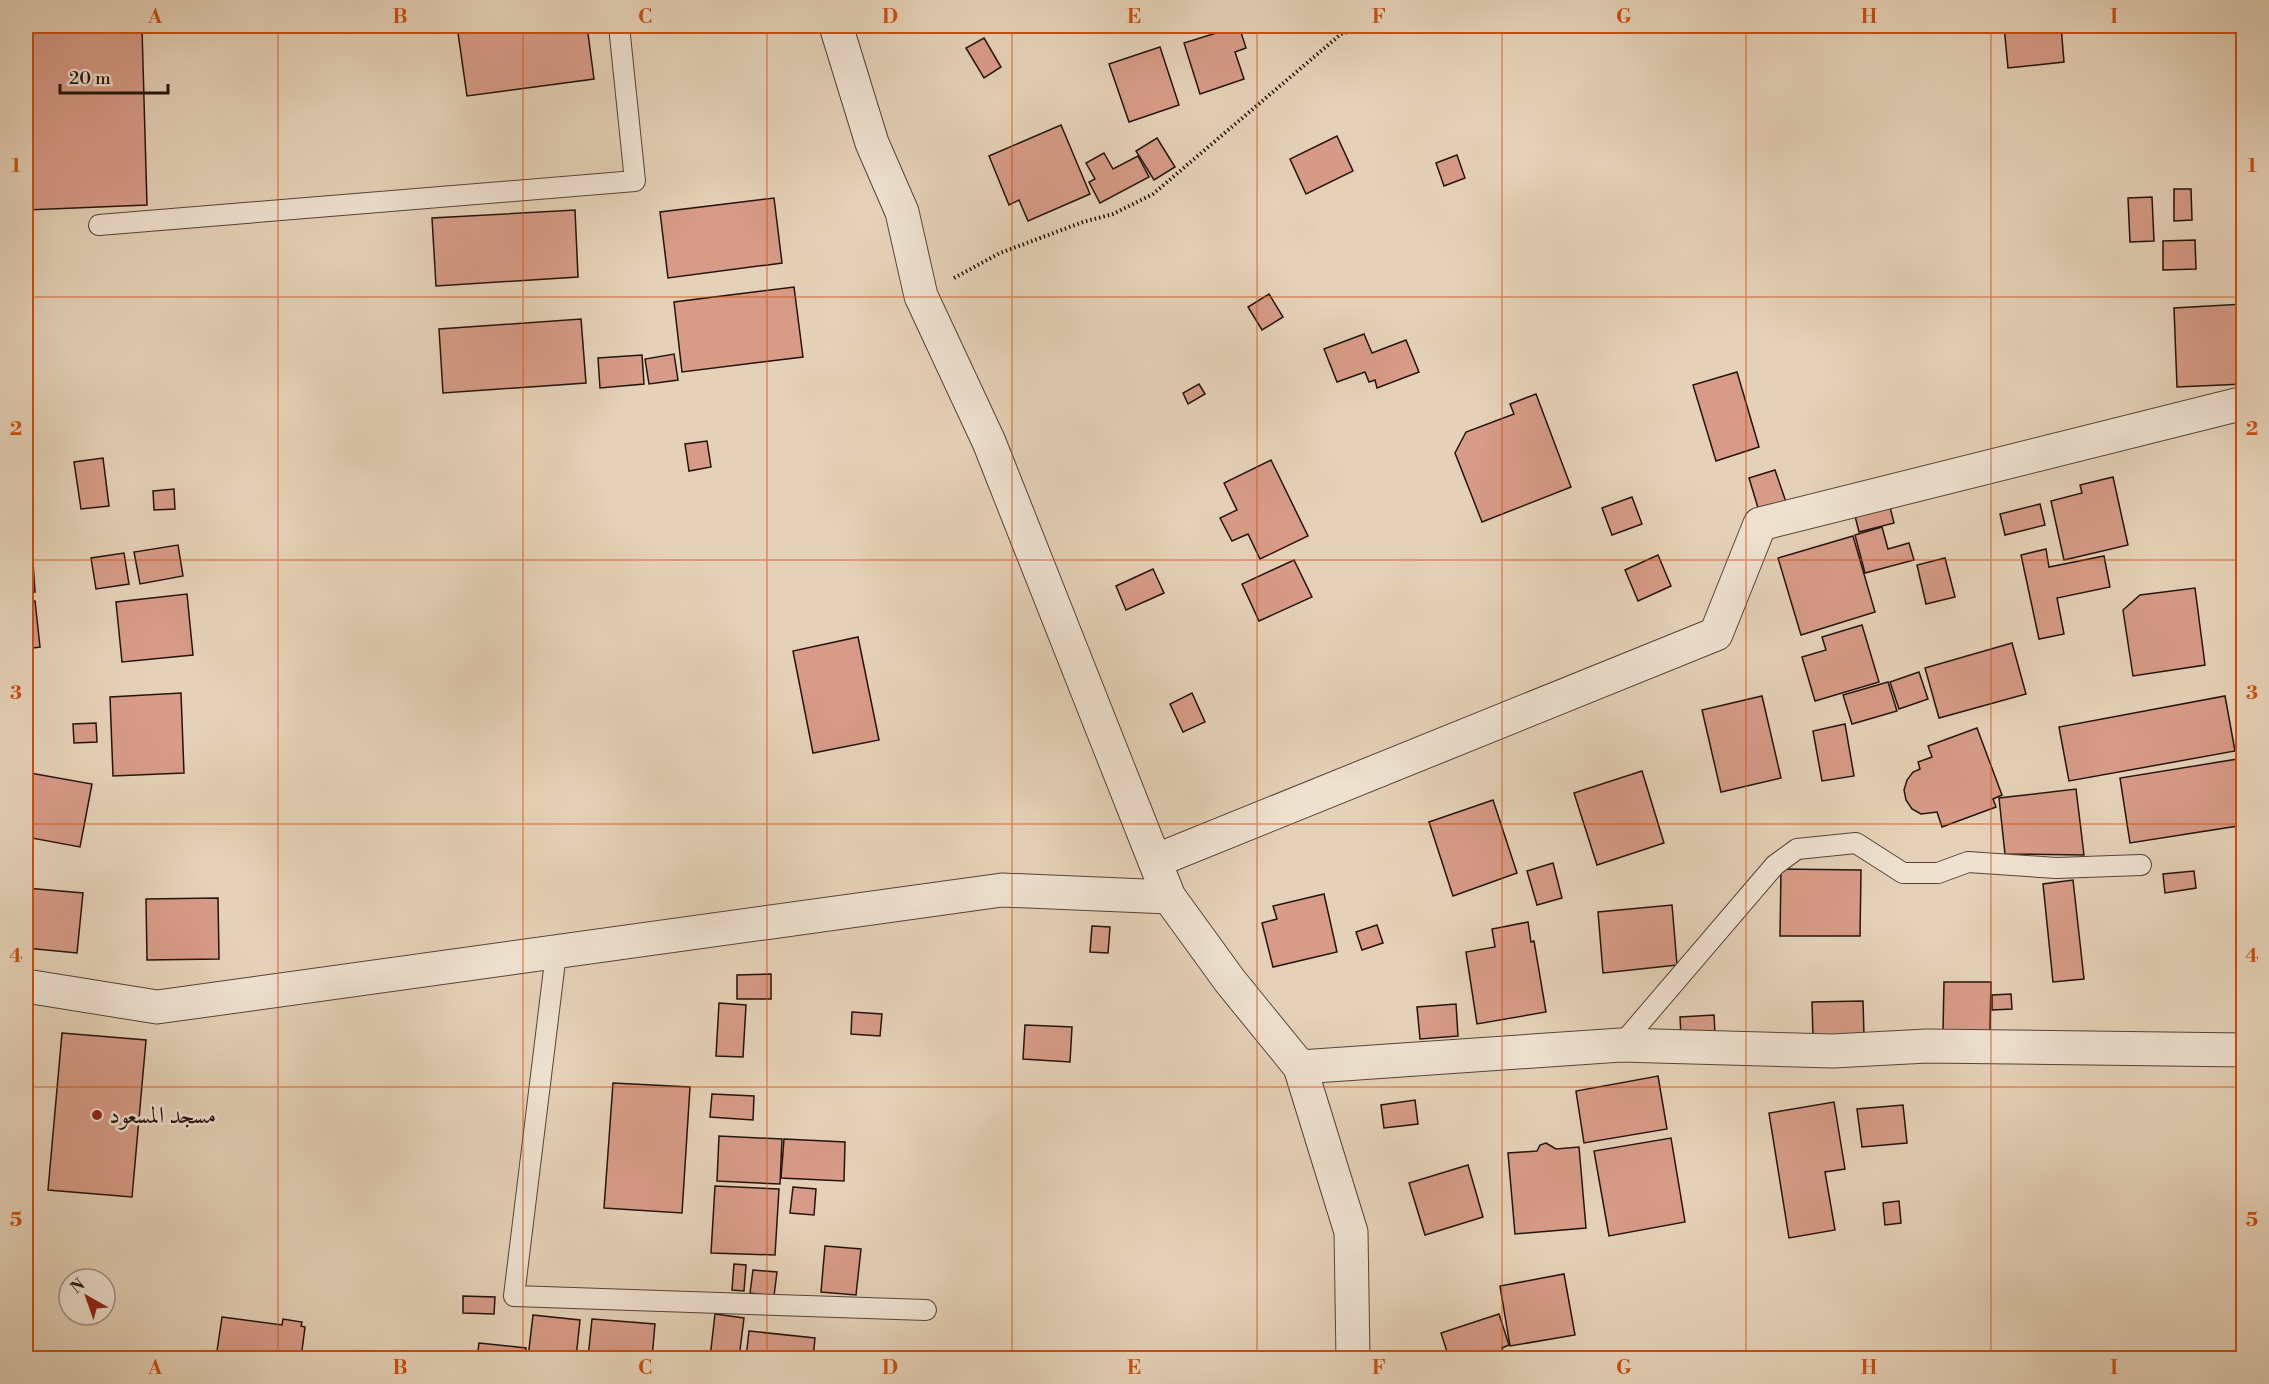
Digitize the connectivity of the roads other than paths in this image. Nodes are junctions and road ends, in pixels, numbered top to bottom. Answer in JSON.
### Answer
{"nodes":[{"id":1,"x":619,"y":26,"type":"edge"},
{"id":2,"x":836,"y":26,"type":"edge"},
{"id":3,"x":99,"y":225,"type":"dead end"},
{"id":4,"x":2244,"y":403,"type":"edge"},
{"id":5,"x":1155,"y":861,"type":"junction"},
{"id":6,"x":2141,"y":865,"type":"dead end"},
{"id":7,"x":1169,"y":897,"type":"junction"},
{"id":8,"x":556,"y":953,"type":"junction"},
{"id":9,"x":26,"y":986,"type":"edge"},
{"id":10,"x":1621,"y":1045,"type":"junction"},
{"id":11,"x":2244,"y":1050,"type":"edge"},
{"id":12,"x":1300,"y":1067,"type":"junction"},
{"id":13,"x":926,"y":1310,"type":"dead end"},
{"id":14,"x":1353,"y":1359,"type":"edge"}],
"edges":[{"from":1,"to":3,"type":"lane"},
{"from":2,"to":5,"type":"street"},
{"from":4,"to":5,"type":"street"},
{"from":5,"to":7,"type":"street"},
{"from":6,"to":10,"type":"lane"},
{"from":7,"to":8,"type":"street"},
{"from":7,"to":12,"type":"street"},
{"from":8,"to":9,"type":"street"},
{"from":8,"to":13,"type":"lane"},
{"from":10,"to":11,"type":"street"},
{"from":10,"to":12,"type":"street"},
{"from":12,"to":14,"type":"street"}]}
